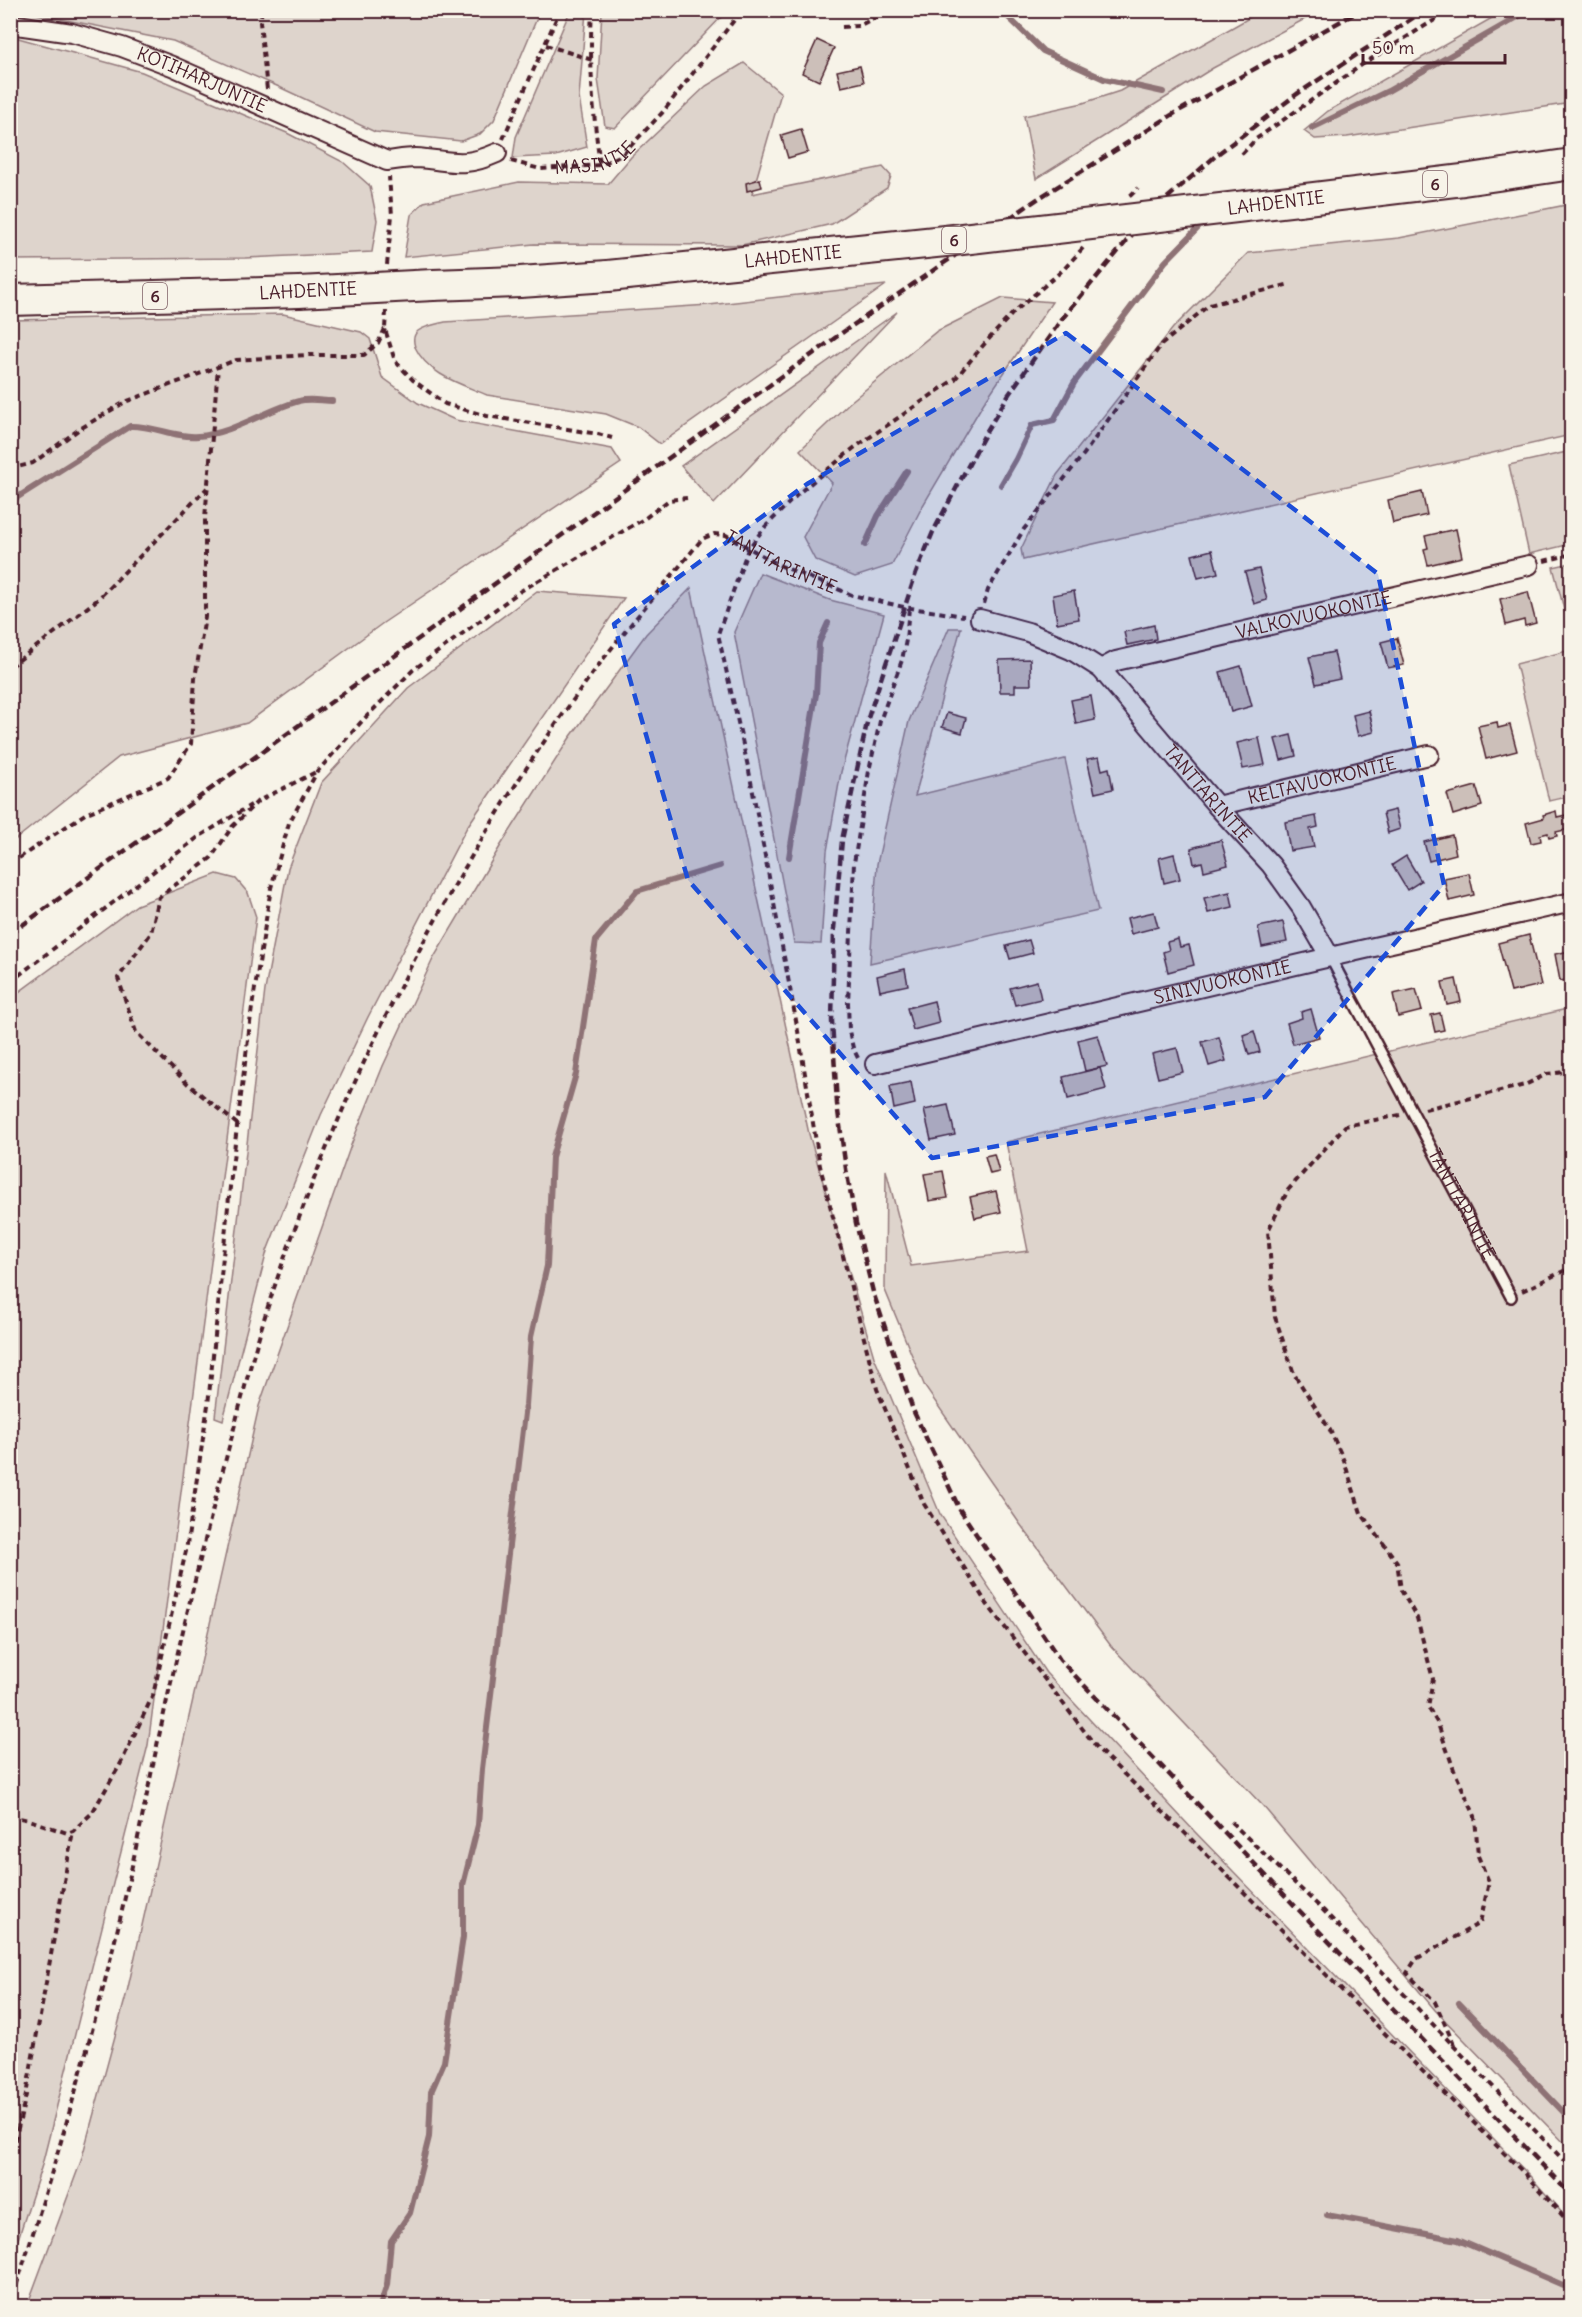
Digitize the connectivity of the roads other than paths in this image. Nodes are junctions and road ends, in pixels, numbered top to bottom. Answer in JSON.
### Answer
{"nodes":[{"id":1,"x":10,"y":24,"type":"edge"},
{"id":2,"x":497,"y":153,"type":"road end"},
{"id":3,"x":1572,"y":164,"type":"edge"},
{"id":4,"x":10,"y":300,"type":"edge"},
{"id":5,"x":1529,"y":565,"type":"road end"},
{"id":6,"x":980,"y":619,"type":"road end"},
{"id":7,"x":1101,"y":669,"type":"junction"},
{"id":8,"x":1429,"y":755,"type":"dead end"},
{"id":9,"x":1217,"y":806,"type":"junction"},
{"id":10,"x":1572,"y":902,"type":"edge"},
{"id":11,"x":1330,"y":957,"type":"junction"},
{"id":12,"x":875,"y":1064,"type":"road end"},
{"id":13,"x":1511,"y":1297,"type":"road end"}],
"edges":[{"from":1,"to":2,"type":"street","name":"KOTIHARJUNTIE"},
{"from":3,"to":4,"type":"highway","name":"LAHDENTIE","number":"6","bridge":true},
{"from":5,"to":7,"type":"street","name":"VALKOVUOKONTIE"},
{"from":6,"to":7,"type":"street","name":"TANTTARINTIE"},
{"from":7,"to":9,"type":"street","name":"TANTTARINTIE"},
{"from":8,"to":9,"type":"street","name":"KELTAVUOKONTIE"},
{"from":9,"to":11,"type":"street","name":"TANTTARINTIE"},
{"from":10,"to":11,"type":"street","name":"SINIVUOKONTIE"},
{"from":11,"to":12,"type":"street","name":"SINIVUOKONTIE"},
{"from":11,"to":13,"type":"lane","name":"TANTTARINTIE"}]}
